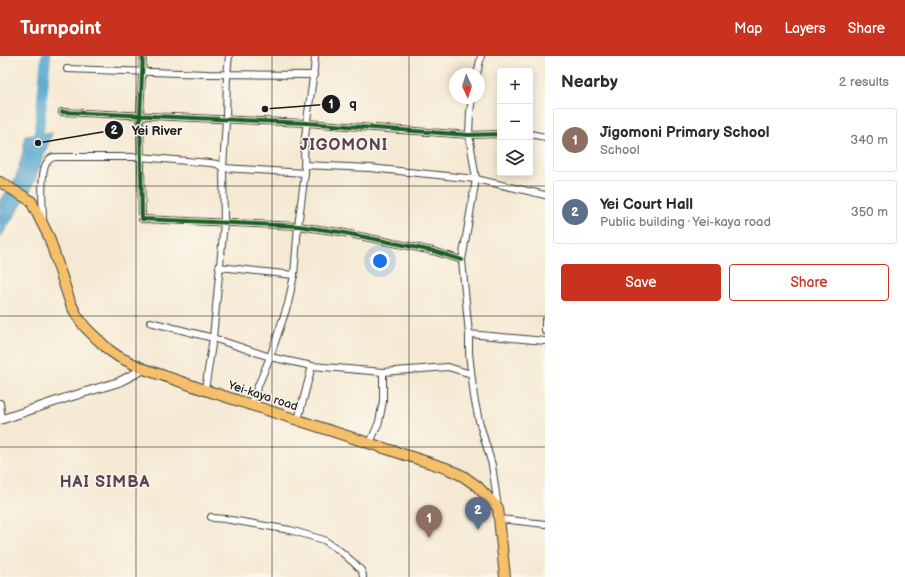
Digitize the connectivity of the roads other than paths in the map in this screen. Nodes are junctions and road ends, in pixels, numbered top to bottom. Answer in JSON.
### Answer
{"nodes":[{"id":1,"x":143,"y":56,"type":"edge"},
{"id":2,"x":229,"y":56,"type":"edge"},
{"id":3,"x":315,"y":56,"type":"edge"},
{"id":4,"x":481,"y":56,"type":"edge"},
{"id":5,"x":478,"y":68,"type":"edge"},
{"id":6,"x":67,"y":69,"type":"dead end"},
{"id":7,"x":143,"y":71,"type":"junction"},
{"id":8,"x":227,"y":74,"type":"junction"},
{"id":9,"x":314,"y":75,"type":"junction"},
{"id":10,"x":471,"y":104,"type":"edge"},
{"id":11,"x":62,"y":112,"type":"dead end"},
{"id":12,"x":140,"y":115,"type":"junction"},
{"id":13,"x":226,"y":120,"type":"junction"},
{"id":14,"x":306,"y":123,"type":"junction"},
{"id":15,"x":497,"y":134,"type":"edge"},
{"id":16,"x":469,"y":135,"type":"junction"},
{"id":17,"x":533,"y":135,"type":"edge"},
{"id":18,"x":545,"y":137,"type":"edge"},
{"id":19,"x":140,"y":157,"type":"junction"},
{"id":20,"x":304,"y":165,"type":"junction"},
{"id":21,"x":223,"y":168,"type":"junction"},
{"id":22,"x":305,"y":173,"type":"junction"},
{"id":23,"x":476,"y":179,"type":"junction"},
{"id":24,"x":1,"y":182,"type":"edge"},
{"id":25,"x":545,"y":195,"type":"edge"},
{"id":26,"x":224,"y":222,"type":"junction"},
{"id":27,"x":43,"y":224,"type":"junction"},
{"id":28,"x":298,"y":226,"type":"junction"},
{"id":29,"x":462,"y":260,"type":"junction"},
{"id":30,"x":219,"y":267,"type":"junction"},
{"id":31,"x":294,"y":275,"type":"junction"},
{"id":32,"x":545,"y":321,"type":"edge"},
{"id":33,"x":150,"y":322,"type":"dead end"},
{"id":34,"x":545,"y":330,"type":"edge"},
{"id":35,"x":469,"y":334,"type":"junction"},
{"id":36,"x":213,"y":338,"type":"junction"},
{"id":37,"x":545,"y":341,"type":"edge"},
{"id":38,"x":270,"y":357,"type":"junction"},
{"id":39,"x":312,"y":366,"type":"junction"},
{"id":40,"x":144,"y":369,"type":"junction"},
{"id":41,"x":383,"y":372,"type":"junction"},
{"id":42,"x":471,"y":374,"type":"junction"},
{"id":43,"x":205,"y":390,"type":"junction"},
{"id":44,"x":0,"y":403,"type":"edge"},
{"id":45,"x":250,"y":406,"type":"junction"},
{"id":46,"x":1,"y":420,"type":"edge"},
{"id":47,"x":298,"y":420,"type":"junction"},
{"id":48,"x":370,"y":443,"type":"junction"},
{"id":49,"x":498,"y":508,"type":"junction"},
{"id":50,"x":211,"y":517,"type":"dead end"},
{"id":51,"x":500,"y":519,"type":"junction"},
{"id":52,"x":545,"y":524,"type":"edge"},
{"id":53,"x":363,"y":577,"type":"edge"},
{"id":54,"x":506,"y":577,"type":"edge"}],
"edges":[{"from":1,"to":7,"type":"street"},
{"from":2,"to":8,"type":"street"},
{"from":3,"to":9,"type":"street"},
{"from":4,"to":5,"type":"street"},
{"from":6,"to":7,"type":"street"},
{"from":7,"to":8,"type":"street"},
{"from":7,"to":12,"type":"street"},
{"from":8,"to":9,"type":"street"},
{"from":8,"to":13,"type":"street"},
{"from":9,"to":14,"type":"street"},
{"from":10,"to":16,"type":"street"},
{"from":11,"to":12,"type":"street"},
{"from":12,"to":13,"type":"street"},
{"from":12,"to":19,"type":"street"},
{"from":13,"to":14,"type":"street"},
{"from":13,"to":21,"type":"street"},
{"from":14,"to":16,"type":"street"},
{"from":14,"to":20,"type":"street"},
{"from":15,"to":16,"type":"street"},
{"from":16,"to":23,"type":"street"},
{"from":17,"to":18,"type":"street"},
{"from":19,"to":21,"type":"street"},
{"from":19,"to":26,"type":"street"},
{"from":19,"to":27,"type":"street"},
{"from":20,"to":22,"type":"street"},
{"from":20,"to":23,"type":"street"},
{"from":21,"to":22,"type":"street"},
{"from":21,"to":26,"type":"street"},
{"from":22,"to":28,"type":"street"},
{"from":23,"to":25,"type":"street"},
{"from":23,"to":29,"type":"street"},
{"from":24,"to":27,"type":"main road","name":"Yei-kaya road"},
{"from":26,"to":28,"type":"street"},
{"from":26,"to":30,"type":"street"},
{"from":27,"to":40,"type":"main road","name":"Yei-kaya road"},
{"from":28,"to":29,"type":"street"},
{"from":28,"to":31,"type":"street"},
{"from":29,"to":35,"type":"street"},
{"from":30,"to":31,"type":"street"},
{"from":30,"to":36,"type":"street"},
{"from":31,"to":38,"type":"street"},
{"from":32,"to":34,"type":"street"},
{"from":33,"to":36,"type":"street"},
{"from":35,"to":37,"type":"street"},
{"from":35,"to":42,"type":"street"},
{"from":36,"to":38,"type":"street"},
{"from":36,"to":43,"type":"street"},
{"from":38,"to":39,"type":"street"},
{"from":38,"to":45,"type":"street"},
{"from":39,"to":41,"type":"street"},
{"from":39,"to":47,"type":"street"},
{"from":40,"to":43,"type":"main road","name":"Yei-kaya road"},
{"from":40,"to":46,"type":"street"},
{"from":41,"to":42,"type":"street"},
{"from":41,"to":48,"type":"street"},
{"from":42,"to":49,"type":"street"},
{"from":43,"to":45,"type":"main road","name":"Yei-kaya road"},
{"from":44,"to":46,"type":"street"},
{"from":45,"to":47,"type":"main road","name":"Yei-kaya road"},
{"from":47,"to":48,"type":"main road","name":"Yei-kaya road"},
{"from":48,"to":49,"type":"main road","name":"Yei-kaya road"},
{"from":49,"to":51,"type":"main road"},
{"from":50,"to":53,"type":"street"},
{"from":51,"to":52,"type":"street"},
{"from":51,"to":54,"type":"main road"}]}
